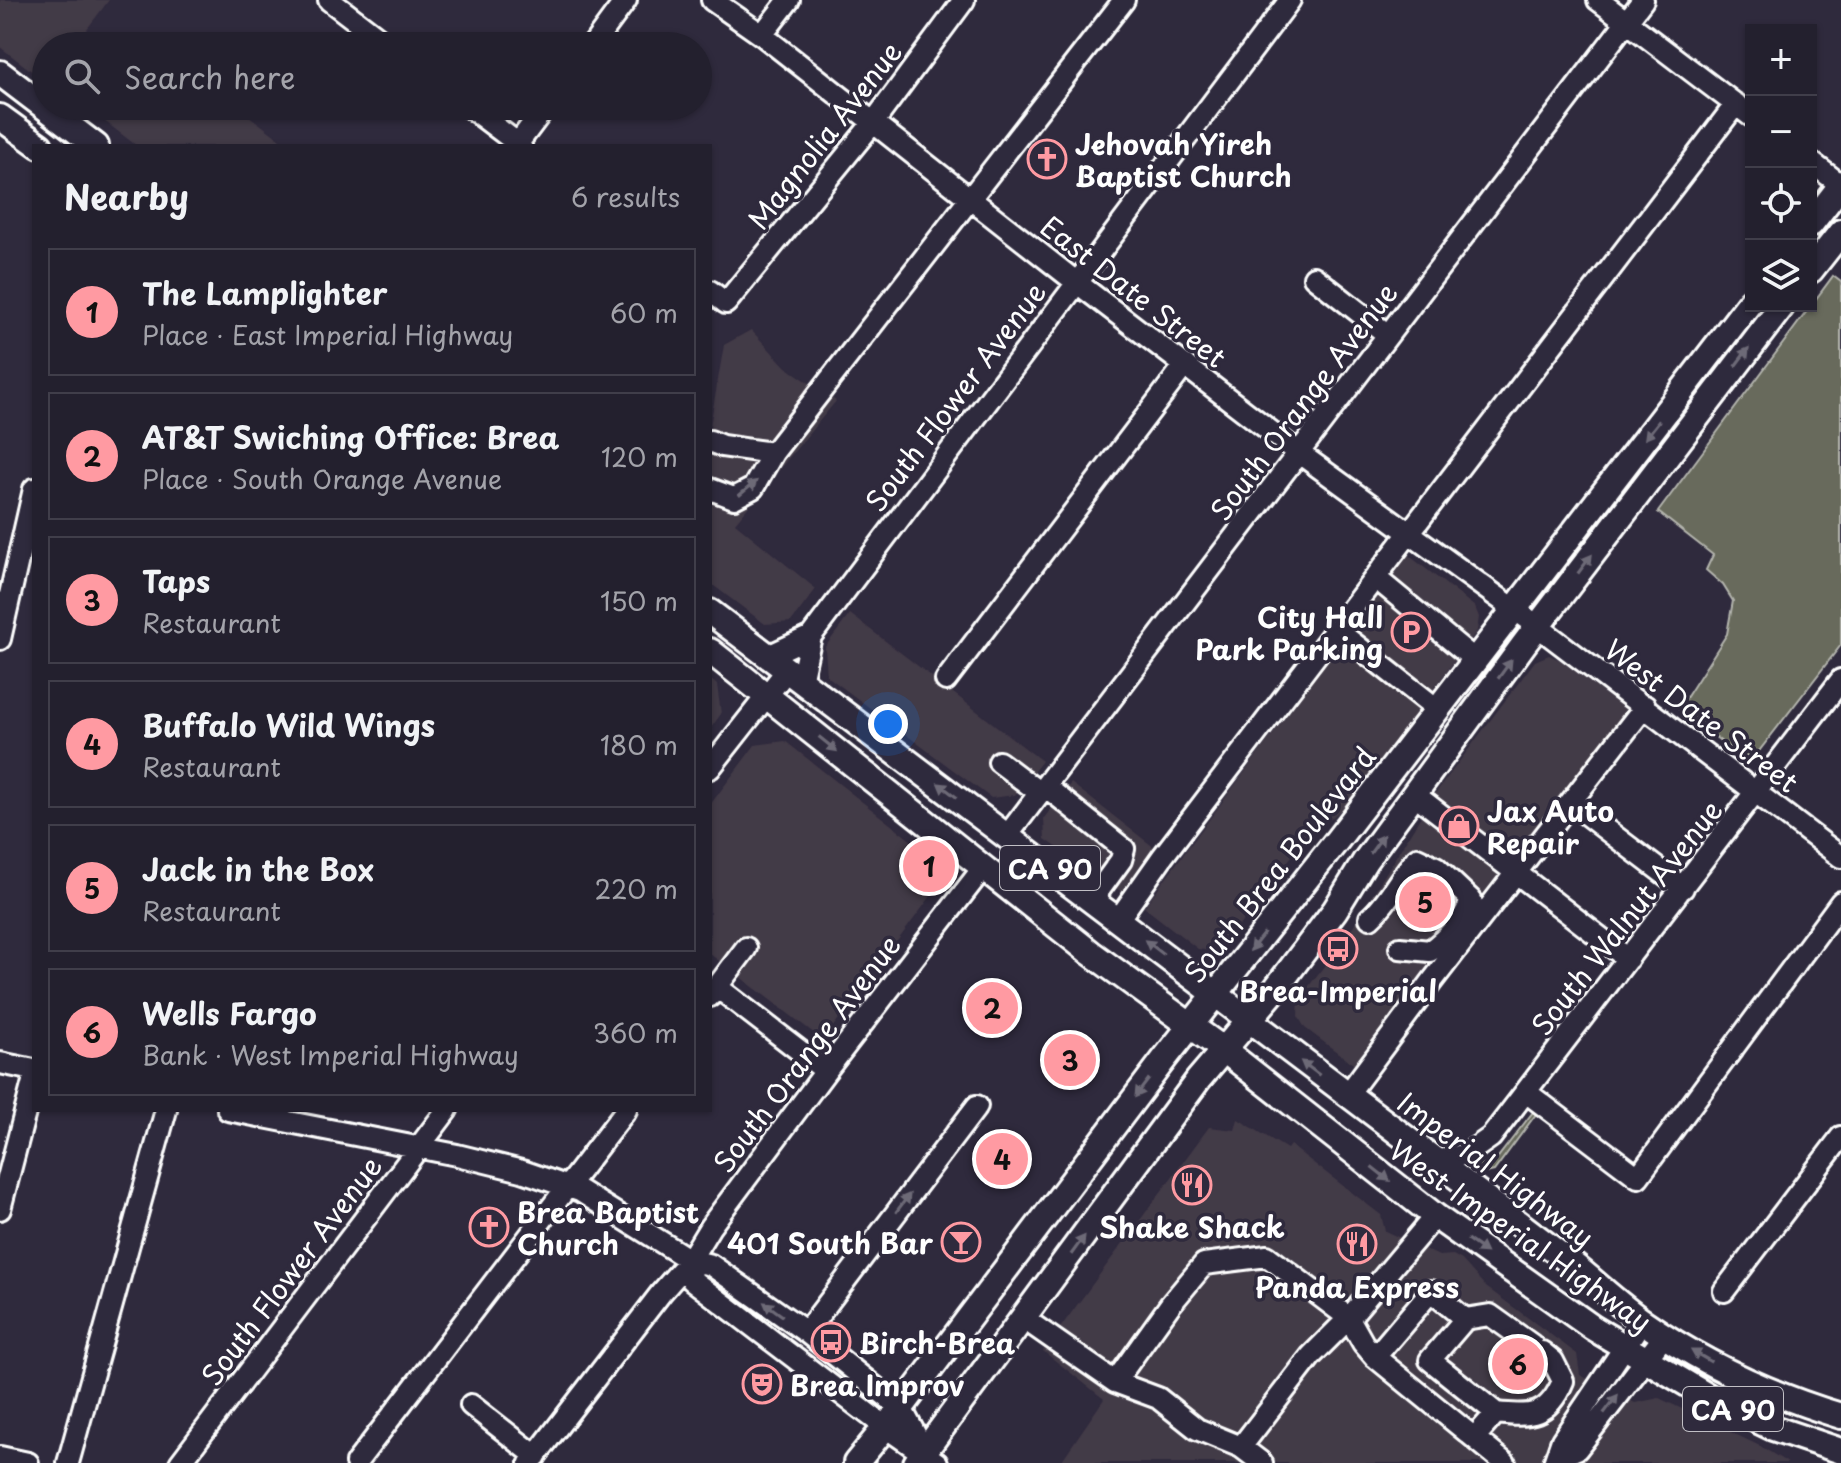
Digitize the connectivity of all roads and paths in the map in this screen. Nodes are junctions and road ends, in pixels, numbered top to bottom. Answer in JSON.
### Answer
{"nodes":[{"id":1,"x":329,"y":0,"type":"edge"},
{"id":2,"x":626,"y":0,"type":"edge"},
{"id":3,"x":712,"y":0,"type":"edge"},
{"id":4,"x":789,"y":0,"type":"edge"},
{"id":5,"x":964,"y":0,"type":"edge"},
{"id":6,"x":1124,"y":0,"type":"edge"},
{"id":7,"x":1290,"y":0,"type":"edge"},
{"id":8,"x":1598,"y":0,"type":"edge"},
{"id":9,"x":1643,"y":0,"type":"edge"},
{"id":10,"x":1627,"y":21,"type":"junction"},
{"id":11,"x":371,"y":32,"type":"edge"},
{"id":12,"x":602,"y":32,"type":"edge"},
{"id":13,"x":762,"y":35,"type":"junction"},
{"id":14,"x":2,"y":78,"type":"edge"},
{"id":15,"x":32,"y":100,"type":"edge"},
{"id":16,"x":1744,"y":110,"type":"edge"},
{"id":17,"x":0,"y":117,"type":"edge"},
{"id":18,"x":60,"y":120,"type":"edge"},
{"id":19,"x":486,"y":120,"type":"edge"},
{"id":20,"x":536,"y":120,"type":"edge"},
{"id":21,"x":873,"y":123,"type":"junction"},
{"id":22,"x":37,"y":144,"type":"edge"},
{"id":23,"x":93,"y":144,"type":"edge"},
{"id":24,"x":517,"y":144,"type":"edge"},
{"id":25,"x":519,"y":144,"type":"edge"},
{"id":26,"x":1817,"y":167,"type":"edge"},
{"id":27,"x":1841,"y":185,"type":"edge"},
{"id":28,"x":971,"y":200,"type":"junction"},
{"id":29,"x":1817,"y":216,"type":"edge"},
{"id":30,"x":1841,"y":232,"type":"edge"},
{"id":31,"x":1817,"y":262,"type":"edge"},
{"id":32,"x":1314,"y":277,"type":"dead end"},
{"id":33,"x":1076,"y":282,"type":"junction"},
{"id":34,"x":718,"y":297,"type":"edge"},
{"id":35,"x":1745,"y":309,"type":"edge"},
{"id":36,"x":1777,"y":312,"type":"edge"},
{"id":37,"x":1388,"y":335,"type":"junction"},
{"id":38,"x":1185,"y":365,"type":"junction"},
{"id":39,"x":712,"y":442,"type":"edge"},
{"id":40,"x":773,"y":453,"type":"junction"},
{"id":41,"x":1299,"y":453,"type":"junction"},
{"id":42,"x":712,"y":490,"type":"edge"},
{"id":43,"x":32,"y":498,"type":"edge"},
{"id":44,"x":1410,"y":534,"type":"junction"},
{"id":45,"x":1377,"y":579,"type":"junction"},
{"id":46,"x":712,"y":614,"type":"edge"},
{"id":47,"x":1527,"y":618,"type":"junction"},
{"id":48,"x":1338,"y":631,"type":"junction"},
{"id":49,"x":811,"y":636,"type":"junction"},
{"id":50,"x":0,"y":639,"type":"edge"},
{"id":51,"x":712,"y":653,"type":"edge"},
{"id":52,"x":1475,"y":660,"type":"junction"},
{"id":53,"x":786,"y":669,"type":"junction"},
{"id":54,"x":946,"y":680,"type":"dead end"},
{"id":55,"x":1841,"y":680,"type":"edge"},
{"id":56,"x":768,"y":695,"type":"junction"},
{"id":57,"x":1645,"y":706,"type":"junction"},
{"id":58,"x":1437,"y":709,"type":"junction"},
{"id":59,"x":999,"y":762,"type":"dead end"},
{"id":60,"x":712,"y":765,"type":"edge"},
{"id":61,"x":1042,"y":790,"type":"junction"},
{"id":62,"x":1757,"y":792,"type":"junction"},
{"id":63,"x":1414,"y":794,"type":"junction"},
{"id":64,"x":1571,"y":803,"type":"junction"},
{"id":65,"x":1007,"y":836,"type":"junction"},
{"id":66,"x":1841,"y":857,"type":"edge"},
{"id":67,"x":983,"y":868,"type":"junction"},
{"id":68,"x":1517,"y":872,"type":"junction"},
{"id":69,"x":1683,"y":888,"type":"junction"},
{"id":70,"x":1092,"y":900,"type":"junction"},
{"id":71,"x":1841,"y":902,"type":"edge"},
{"id":72,"x":1370,"y":918,"type":"dead end"},
{"id":73,"x":1118,"y":920,"type":"junction"},
{"id":74,"x":746,"y":948,"type":"dead end"},
{"id":75,"x":1400,"y":948,"type":"dead end"},
{"id":76,"x":1628,"y":959,"type":"junction"},
{"id":77,"x":714,"y":992,"type":"edge"},
{"id":78,"x":1215,"y":995,"type":"junction"},
{"id":79,"x":1249,"y":1022,"type":"junction"},
{"id":80,"x":1190,"y":1026,"type":"junction"},
{"id":81,"x":1224,"y":1050,"type":"junction"},
{"id":82,"x":0,"y":1063,"type":"edge"},
{"id":83,"x":32,"y":1070,"type":"edge"},
{"id":84,"x":826,"y":1071,"type":"junction"},
{"id":85,"x":32,"y":1086,"type":"edge"},
{"id":86,"x":1526,"y":1092,"type":"junction"},
{"id":87,"x":1348,"y":1094,"type":"junction"},
{"id":88,"x":977,"y":1106,"type":"dead end"},
{"id":89,"x":165,"y":1112,"type":"edge"},
{"id":90,"x":238,"y":1112,"type":"edge"},
{"id":91,"x":446,"y":1112,"type":"edge"},
{"id":92,"x":624,"y":1112,"type":"edge"},
{"id":93,"x":1841,"y":1137,"type":"edge"},
{"id":94,"x":419,"y":1148,"type":"junction"},
{"id":95,"x":1435,"y":1161,"type":"junction"},
{"id":96,"x":568,"y":1187,"type":"junction"},
{"id":97,"x":0,"y":1209,"type":"edge"},
{"id":98,"x":1435,"y":1216,"type":"junction"},
{"id":99,"x":690,"y":1260,"type":"junction"},
{"id":100,"x":1724,"y":1291,"type":"dead end"},
{"id":101,"x":1023,"y":1318,"type":"junction"},
{"id":102,"x":1349,"y":1318,"type":"junction"},
{"id":103,"x":1465,"y":1319,"type":"junction"},
{"id":104,"x":1642,"y":1321,"type":"junction"},
{"id":105,"x":806,"y":1332,"type":"junction"},
{"id":106,"x":1665,"y":1335,"type":"junction"},
{"id":107,"x":1623,"y":1347,"type":"junction"},
{"id":108,"x":1375,"y":1357,"type":"junction"},
{"id":109,"x":1647,"y":1360,"type":"junction"},
{"id":110,"x":1115,"y":1382,"type":"junction"},
{"id":111,"x":471,"y":1405,"type":"dead end"},
{"id":112,"x":901,"y":1408,"type":"junction"},
{"id":113,"x":1496,"y":1413,"type":"junction"},
{"id":114,"x":1841,"y":1416,"type":"edge"},
{"id":115,"x":884,"y":1426,"type":"junction"},
{"id":116,"x":1475,"y":1437,"type":"junction"},
{"id":117,"x":1241,"y":1447,"type":"junction"},
{"id":118,"x":1841,"y":1451,"type":"edge"},
{"id":119,"x":0,"y":1457,"type":"edge"},
{"id":120,"x":533,"y":1459,"type":"edge"},
{"id":121,"x":926,"y":1459,"type":"edge"},
{"id":122,"x":1555,"y":1460,"type":"edge"},
{"id":123,"x":28,"y":1463,"type":"edge"},
{"id":124,"x":68,"y":1463,"type":"edge"},
{"id":125,"x":180,"y":1463,"type":"edge"},
{"id":126,"x":356,"y":1463,"type":"edge"},
{"id":127,"x":856,"y":1463,"type":"edge"},
{"id":128,"x":1262,"y":1463,"type":"edge"},
{"id":129,"x":1505,"y":1463,"type":"edge"}],
"edges":[{"from":1,"to":11,"type":"street"},
{"from":2,"to":12,"type":"street"},
{"from":3,"to":13,"type":"street","name":"East Date Street"},
{"from":4,"to":13,"type":"street"},
{"from":5,"to":21,"type":"street","name":"Magnolia Avenue"},
{"from":6,"to":28,"type":"street"},
{"from":7,"to":33,"type":"street","name":"South Flower Avenue"},
{"from":8,"to":10,"type":"street"},
{"from":9,"to":10,"type":"street","name":"South Orange Avenue"},
{"from":10,"to":16,"type":"street"},
{"from":10,"to":37,"type":"street","name":"South Orange Avenue"},
{"from":13,"to":21,"type":"street","name":"East Date Street"},
{"from":14,"to":15,"type":"main road"},
{"from":16,"to":44,"type":"street"},
{"from":17,"to":22,"type":"main road"},
{"from":18,"to":23,"type":"main road"},
{"from":19,"to":24,"type":"street"},
{"from":20,"to":25,"type":"street"},
{"from":21,"to":28,"type":"street","name":"East Date Street"},
{"from":21,"to":34,"type":"street","name":"Magnolia Avenue"},
{"from":26,"to":27,"type":"street"},
{"from":27,"to":29,"type":"main road"},
{"from":28,"to":33,"type":"street","name":"East Date Street"},
{"from":28,"to":40,"type":"street"},
{"from":30,"to":31,"type":"main road"},
{"from":32,"to":37,"type":"street"},
{"from":33,"to":38,"type":"street","name":"East Date Street"},
{"from":33,"to":49,"type":"street","name":"South Flower Avenue"},
{"from":35,"to":47,"type":"main road","name":"South Brea Boulevard","one_way":true},
{"from":47,"to":36,"type":"main road","name":"South Brea Boulevard","one_way":true},
{"from":37,"to":41,"type":"street","name":"South Orange Avenue"},
{"from":38,"to":41,"type":"street","name":"East Date Street"},
{"from":38,"to":54,"type":"street"},
{"from":39,"to":40,"type":"street"},
{"from":42,"to":40,"type":"street","one_way":true},
{"from":41,"to":44,"type":"street","name":"East Date Street"},
{"from":41,"to":61,"type":"street","name":"South Orange Avenue"},
{"from":43,"to":50,"type":"street"},
{"from":44,"to":45,"type":"street"},
{"from":44,"to":47,"type":"street","name":"East Date Street"},
{"from":45,"to":48,"type":"street"},
{"from":45,"to":52,"type":"street"},
{"from":46,"to":53,"type":"main road","number":"CA 90"},
{"from":47,"to":52,"type":"main road","name":"South Brea Boulevard"},
{"from":47,"to":57,"type":"street","name":"West Date Street"},
{"from":63,"to":47,"type":"main road","name":"South Brea Boulevard","one_way":true},
{"from":48,"to":58,"type":"street"},
{"from":48,"to":73,"type":"street"},
{"from":49,"to":53,"type":"street","name":"South Flower Avenue"},
{"from":49,"to":53,"type":"street","name":"South Flower Avenue"},
{"from":51,"to":56,"type":"main road","number":"CA 90"},
{"from":52,"to":58,"type":"main road","name":"South Brea Boulevard"},
{"from":53,"to":56,"type":"street","name":"South Flower Avenue"},
{"from":65,"to":53,"type":"main road","number":"CA 90","one_way":true},
{"from":55,"to":62,"type":"street","name":"South Walnut Avenue"},
{"from":56,"to":60,"type":"street","name":"South Flower Avenue"},
{"from":56,"to":67,"type":"main road","number":"CA 90","one_way":true},
{"from":57,"to":62,"type":"street","name":"West Date Street"},
{"from":57,"to":64,"type":"street"},
{"from":58,"to":78,"type":"main road","name":"South Brea Boulevard","one_way":true},
{"from":59,"to":61,"type":"street"},
{"from":61,"to":65,"type":"street","name":"South Orange Avenue"},
{"from":61,"to":70,"type":"street"},
{"from":62,"to":66,"type":"street","name":"West Date Street"},
{"from":62,"to":69,"type":"street","name":"South Walnut Avenue"},
{"from":63,"to":68,"type":"street"},
{"from":79,"to":63,"type":"main road","name":"South Brea Boulevard","one_way":true},
{"from":64,"to":68,"type":"street"},
{"from":64,"to":69,"type":"street"},
{"from":65,"to":70,"type":"main road","number":"CA 90"},
{"from":67,"to":80,"type":"main road","number":"CA 90"},
{"from":67,"to":84,"type":"street","name":"South Orange Avenue"},
{"from":68,"to":76,"type":"street"},
{"from":68,"to":87,"type":"street"},
{"from":69,"to":76,"type":"street","name":"South Walnut Avenue"},
{"from":70,"to":73,"type":"main road","number":"CA 90"},
{"from":71,"to":86,"type":"street"},
{"from":72,"to":75,"type":"street"},
{"from":78,"to":73,"type":"main road","number":"CA 90","one_way":true},
{"from":74,"to":77,"type":"street"},
{"from":76,"to":86,"type":"street","name":"South Walnut Avenue"},
{"from":77,"to":84,"type":"street"},
{"from":78,"to":79,"type":"main road","number":"CA 90"},
{"from":78,"to":80,"type":"main road","name":"South Brea Boulevard"},
{"from":79,"to":81,"type":"main road","name":"South Brea Boulevard"},
{"from":87,"to":79,"type":"main road","name":"Imperial Highway","number":"CA 90","one_way":true},
{"from":80,"to":81,"type":"main road","name":"West Imperial Highway","number":"CA 90"},
{"from":80,"to":112,"type":"main road","name":"South Brea Boulevard","one_way":true},
{"from":81,"to":98,"type":"main road","name":"West Imperial Highway","number":"CA 90","one_way":true},
{"from":101,"to":81,"type":"main road","name":"South Brea Boulevard","one_way":true},
{"from":82,"to":83,"type":"street"},
{"from":84,"to":99,"type":"street","name":"South Orange Avenue"},
{"from":85,"to":97,"type":"street"},
{"from":86,"to":95,"type":"street","name":"South Walnut Avenue"},
{"from":87,"to":95,"type":"main road","name":"Imperial Highway","number":"CA 90"},
{"from":105,"to":88,"type":"street","one_way":true},
{"from":89,"to":124,"type":"street"},
{"from":90,"to":94,"type":"street"},
{"from":91,"to":94,"type":"street","name":"South Flower Avenue"},
{"from":92,"to":96,"type":"street"},
{"from":93,"to":100,"type":"street"},
{"from":94,"to":96,"type":"street"},
{"from":94,"to":125,"type":"street","name":"South Flower Avenue"},
{"from":95,"to":104,"type":"main road","name":"Imperial Highway","number":"CA 90"},
{"from":96,"to":99,"type":"street"},
{"from":96,"to":126,"type":"street"},
{"from":98,"to":102,"type":"street"},
{"from":98,"to":107,"type":"main road","name":"West Imperial Highway","number":"CA 90","one_way":true},
{"from":105,"to":99,"type":"street","one_way":true},
{"from":99,"to":115,"type":"street"},
{"from":99,"to":120,"type":"street","name":"South Orange Avenue"},
{"from":101,"to":110,"type":"street"},
{"from":101,"to":121,"type":"main road","name":"South Brea Boulevard"},
{"from":102,"to":108,"type":"street"},
{"from":102,"to":110,"type":"street"},
{"from":102,"to":117,"type":"street"},
{"from":103,"to":108,"type":"street"},
{"from":103,"to":113,"type":"street"},
{"from":103,"to":113,"type":"street"},
{"from":104,"to":106,"type":"main road","name":"Imperial Highway","number":"CA 90"},
{"from":104,"to":107,"type":"street"},
{"from":105,"to":112,"type":"street"},
{"from":106,"to":109,"type":"street"},
{"from":114,"to":106,"type":"main road","name":"Imperial Highway","number":"CA 90","one_way":true},
{"from":107,"to":109,"type":"main road","name":"West Imperial Highway","number":"CA 90"},
{"from":107,"to":122,"type":"street"},
{"from":108,"to":116,"type":"street"},
{"from":109,"to":118,"type":"main road","name":"West Imperial Highway","number":"CA 90"},
{"from":122,"to":109,"type":"street","one_way":true},
{"from":110,"to":117,"type":"street"},
{"from":111,"to":120,"type":"street"},
{"from":112,"to":115,"type":"main road","name":"South Brea Boulevard"},
{"from":112,"to":121,"type":"street"},
{"from":113,"to":116,"type":"street"},
{"from":115,"to":121,"type":"street"},
{"from":115,"to":127,"type":"main road","name":"South Brea Boulevard"},
{"from":116,"to":129,"type":"street"},
{"from":117,"to":128,"type":"street"},
{"from":119,"to":123,"type":"street"}]}
